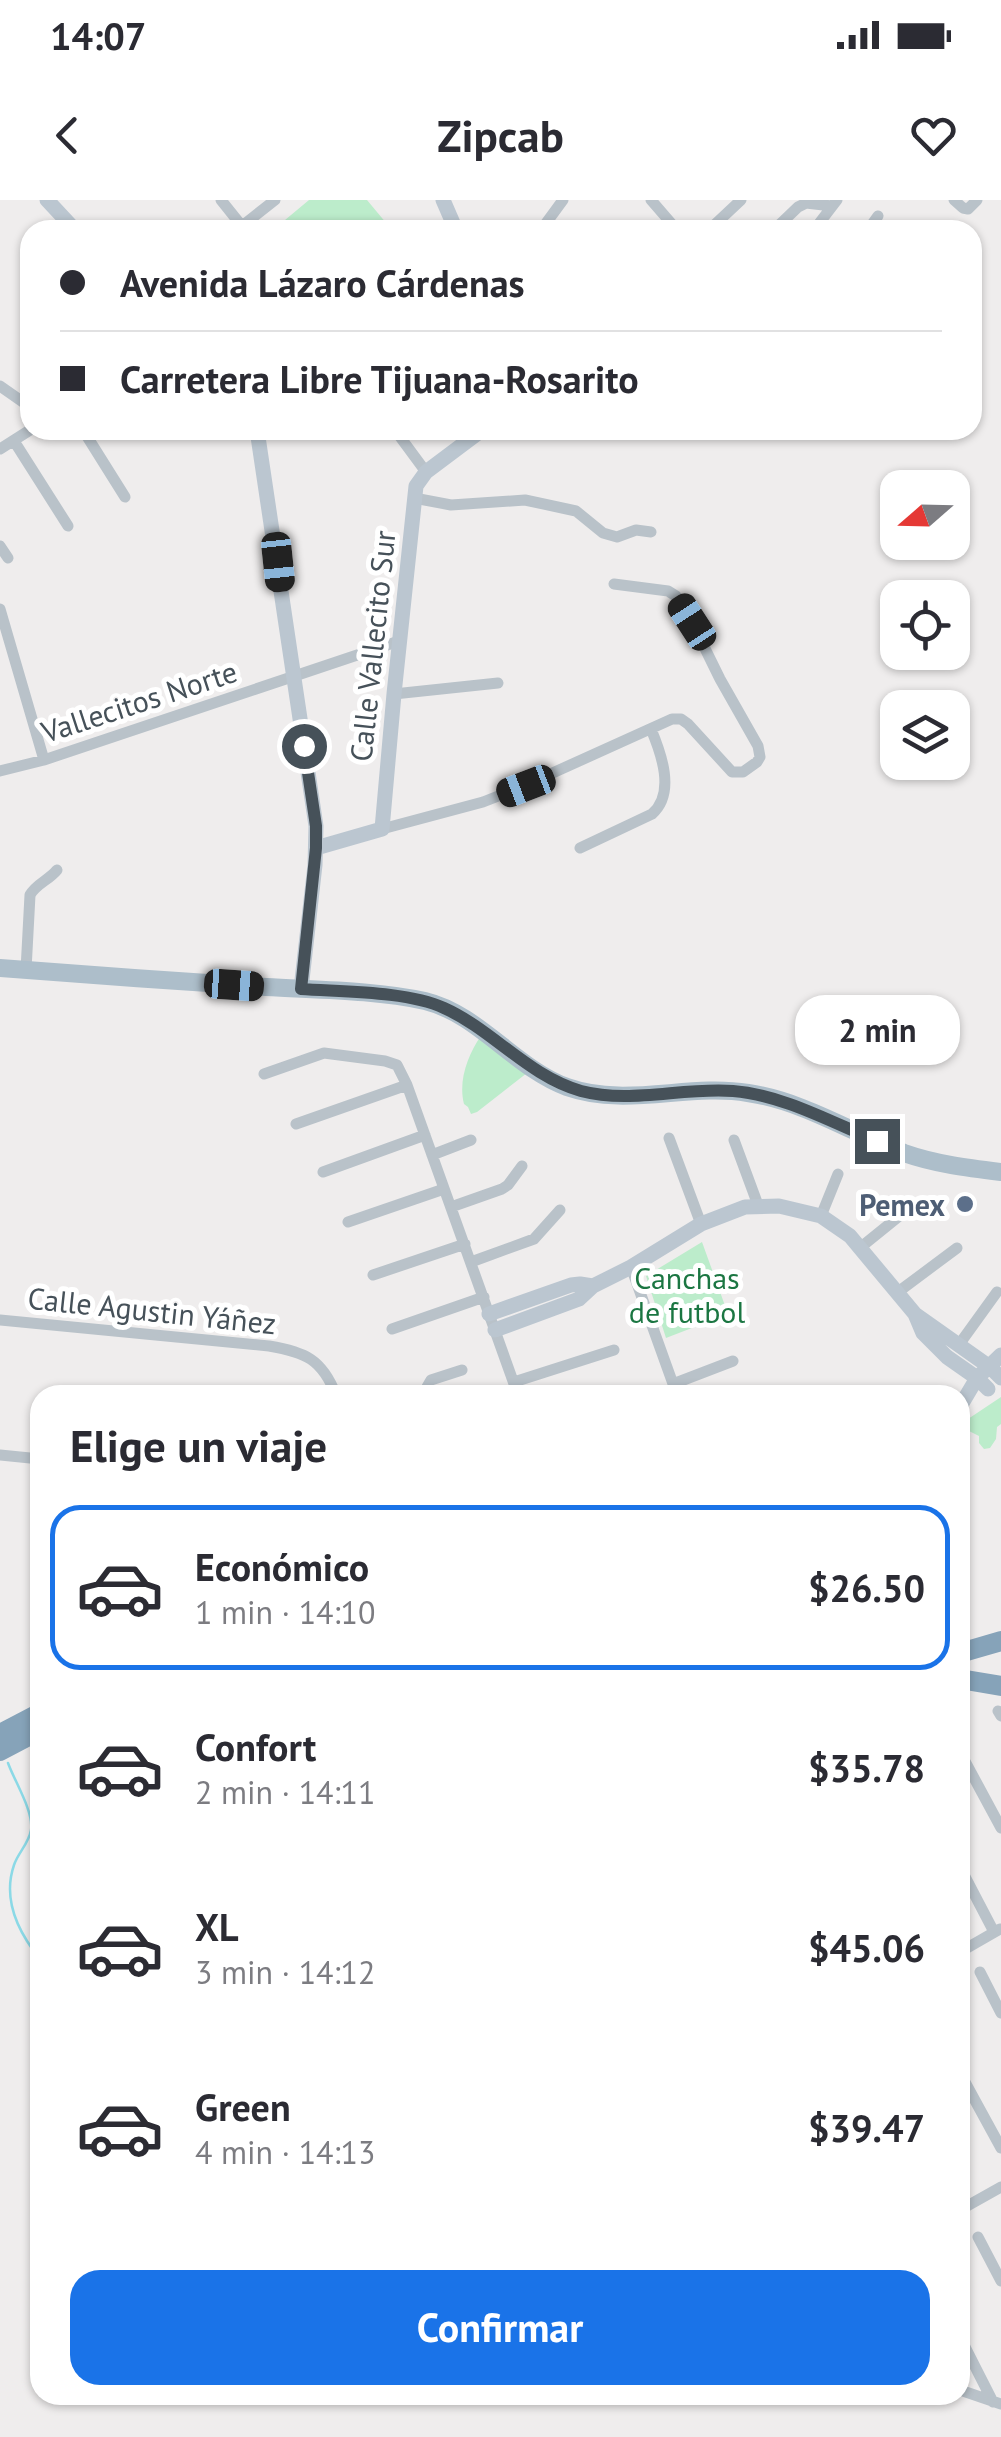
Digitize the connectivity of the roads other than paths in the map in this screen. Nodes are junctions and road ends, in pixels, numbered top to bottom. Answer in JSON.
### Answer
{"nodes":[{"id":1,"x":47,"y":200,"type":"edge"},
{"id":2,"x":274,"y":200,"type":"edge"},
{"id":3,"x":651,"y":200,"type":"edge"},
{"id":4,"x":741,"y":200,"type":"edge"},
{"id":5,"x":954,"y":200,"type":"edge"},
{"id":6,"x":977,"y":200,"type":"edge"},
{"id":7,"x":834,"y":203,"type":"edge"},
{"id":8,"x":878,"y":216,"type":"dead end"},
{"id":9,"x":66,"y":220,"type":"edge"},
{"id":10,"x":251,"y":220,"type":"edge"},
{"id":11,"x":668,"y":220,"type":"edge"},
{"id":12,"x":720,"y":220,"type":"edge"},
{"id":13,"x":784,"y":220,"type":"edge"},
{"id":14,"x":875,"y":220,"type":"edge"},
{"id":15,"x":20,"y":437,"type":"edge"},
{"id":16,"x":89,"y":440,"type":"edge"},
{"id":17,"x":259,"y":440,"type":"edge"},
{"id":18,"x":402,"y":440,"type":"edge"},
{"id":19,"x":469,"y":440,"type":"edge"},
{"id":20,"x":14,"y":441,"type":"junction"},
{"id":21,"x":0,"y":450,"type":"edge"},
{"id":22,"x":426,"y":472,"type":"junction"},
{"id":23,"x":125,"y":497,"type":"dead end"},
{"id":24,"x":414,"y":498,"type":"junction"},
{"id":25,"x":68,"y":526,"type":"dead end"},
{"id":26,"x":650,"y":532,"type":"dead end"},
{"id":27,"x":0,"y":546,"type":"edge"},
{"id":28,"x":8,"y":558,"type":"dead end"},
{"id":29,"x":614,"y":584,"type":"dead end"},
{"id":30,"x":0,"y":609,"type":"edge"},
{"id":31,"x":399,"y":641,"type":"junction"},
{"id":32,"x":294,"y":676,"type":"junction"},
{"id":33,"x":498,"y":684,"type":"dead end"},
{"id":34,"x":394,"y":694,"type":"junction"},
{"id":35,"x":651,"y":728,"type":"junction"},
{"id":36,"x":44,"y":760,"type":"junction"},
{"id":37,"x":0,"y":772,"type":"edge"},
{"id":38,"x":382,"y":829,"type":"junction"},
{"id":39,"x":316,"y":848,"type":"junction"},
{"id":40,"x":580,"y":848,"type":"dead end"},
{"id":41,"x":57,"y":870,"type":"dead end"},
{"id":42,"x":0,"y":968,"type":"edge"},
{"id":43,"x":26,"y":970,"type":"junction"},
{"id":44,"x":301,"y":989,"type":"junction"},
{"id":45,"x":264,"y":1074,"type":"dead end"},
{"id":46,"x":407,"y":1086,"type":"junction"},
{"id":47,"x":296,"y":1124,"type":"dead end"},
{"id":48,"x":425,"y":1135,"type":"junction"},
{"id":49,"x":668,"y":1138,"type":"dead end"},
{"id":50,"x":471,"y":1140,"type":"dead end"},
{"id":51,"x":734,"y":1140,"type":"dead end"},
{"id":52,"x":432,"y":1155,"type":"junction"},
{"id":53,"x":522,"y":1166,"type":"dead end"},
{"id":54,"x":322,"y":1172,"type":"dead end"},
{"id":55,"x":1001,"y":1172,"type":"edge"},
{"id":56,"x":838,"y":1174,"type":"dead end"},
{"id":57,"x":444,"y":1190,"type":"junction"},
{"id":58,"x":758,"y":1205,"type":"junction"},
{"id":59,"x":451,"y":1207,"type":"junction"},
{"id":60,"x":908,"y":1208,"type":"dead end"},
{"id":61,"x":560,"y":1210,"type":"dead end"},
{"id":62,"x":821,"y":1216,"type":"junction"},
{"id":63,"x":348,"y":1222,"type":"dead end"},
{"id":64,"x":701,"y":1224,"type":"junction"},
{"id":65,"x":465,"y":1244,"type":"junction"},
{"id":66,"x":861,"y":1248,"type":"junction"},
{"id":67,"x":957,"y":1248,"type":"dead end"},
{"id":68,"x":472,"y":1262,"type":"junction"},
{"id":69,"x":631,"y":1267,"type":"junction"},
{"id":70,"x":373,"y":1275,"type":"dead end"},
{"id":71,"x":898,"y":1292,"type":"junction"},
{"id":72,"x":997,"y":1292,"type":"dead end"},
{"id":73,"x":484,"y":1297,"type":"junction"},
{"id":74,"x":915,"y":1314,"type":"junction"},
{"id":75,"x":0,"y":1320,"type":"edge"},
{"id":76,"x":492,"y":1322,"type":"junction"},
{"id":77,"x":392,"y":1328,"type":"dead end"},
{"id":78,"x":958,"y":1346,"type":"junction"},
{"id":79,"x":614,"y":1350,"type":"dead end"},
{"id":80,"x":732,"y":1361,"type":"dead end"},
{"id":81,"x":462,"y":1370,"type":"dead end"},
{"id":82,"x":993,"y":1374,"type":"edge"},
{"id":83,"x":332,"y":1385,"type":"edge"},
{"id":84,"x":428,"y":1385,"type":"edge"},
{"id":85,"x":515,"y":1385,"type":"edge"},
{"id":86,"x":526,"y":1385,"type":"edge"},
{"id":87,"x":674,"y":1385,"type":"edge"},
{"id":88,"x":683,"y":1385,"type":"edge"},
{"id":89,"x":970,"y":1396,"type":"edge"},
{"id":90,"x":0,"y":1456,"type":"edge"},
{"id":91,"x":30,"y":1458,"type":"edge"},
{"id":92,"x":1001,"y":1629,"type":"edge"},
{"id":93,"x":970,"y":1638,"type":"edge"},
{"id":94,"x":1001,"y":1641,"type":"edge"},
{"id":95,"x":970,"y":1650,"type":"edge"},
{"id":96,"x":970,"y":1681,"type":"edge"},
{"id":97,"x":1001,"y":1686,"type":"edge"},
{"id":98,"x":30,"y":1718,"type":"edge"},
{"id":99,"x":0,"y":1734,"type":"edge"},
{"id":100,"x":30,"y":1736,"type":"edge"},
{"id":101,"x":0,"y":1752,"type":"edge"},
{"id":102,"x":970,"y":1771,"type":"edge"},
{"id":103,"x":1001,"y":1828,"type":"edge"},
{"id":104,"x":970,"y":1884,"type":"edge"},
{"id":105,"x":998,"y":1930,"type":"edge"},
{"id":106,"x":970,"y":1946,"type":"edge"},
{"id":107,"x":980,"y":1972,"type":"dead end"},
{"id":108,"x":1001,"y":2013,"type":"edge"},
{"id":109,"x":970,"y":2091,"type":"edge"},
{"id":110,"x":1001,"y":2148,"type":"edge"},
{"id":111,"x":1001,"y":2187,"type":"edge"},
{"id":112,"x":970,"y":2202,"type":"edge"},
{"id":113,"x":978,"y":2237,"type":"dead end"},
{"id":114,"x":1001,"y":2281,"type":"edge"},
{"id":115,"x":970,"y":2355,"type":"edge"},
{"id":116,"x":970,"y":2394,"type":"edge"},
{"id":117,"x":997,"y":2403,"type":"edge"}],
"edges":[{"from":1,"to":9,"type":"street"},
{"from":2,"to":10,"type":"street"},
{"from":3,"to":11,"type":"street"},
{"from":4,"to":12,"type":"street"},
{"from":5,"to":6,"type":"street"},
{"from":7,"to":13,"type":"street"},
{"from":8,"to":14,"type":"street"},
{"from":15,"to":20,"type":"street"},
{"from":16,"to":23,"type":"street"},
{"from":17,"to":32,"type":"street"},
{"from":18,"to":22,"type":"street"},
{"from":19,"to":22,"type":"street"},
{"from":20,"to":21,"type":"street"},
{"from":20,"to":25,"type":"street"},
{"from":22,"to":24,"type":"street","name":"Calle Vallecito Sur"},
{"from":24,"to":26,"type":"street"},
{"from":24,"to":31,"type":"street","name":"Calle Vallecito Sur"},
{"from":27,"to":28,"type":"street"},
{"from":29,"to":35,"type":"street"},
{"from":30,"to":36,"type":"street"},
{"from":31,"to":32,"type":"street","name":"Vallecitos Norte"},
{"from":31,"to":34,"type":"street","name":"Calle Vallecito Sur"},
{"from":32,"to":36,"type":"street","name":"Vallecitos Norte"},
{"from":32,"to":39,"type":"street"},
{"from":33,"to":34,"type":"street"},
{"from":34,"to":38,"type":"street","name":"Calle Vallecito Sur"},
{"from":35,"to":38,"type":"street"},
{"from":35,"to":40,"type":"street"},
{"from":36,"to":37,"type":"street","name":"Vallecitos Norte"},
{"from":38,"to":39,"type":"street"},
{"from":39,"to":44,"type":"street"},
{"from":41,"to":43,"type":"street"},
{"from":42,"to":43,"type":"main road"},
{"from":43,"to":44,"type":"main road"},
{"from":44,"to":55,"type":"main road"},
{"from":45,"to":46,"type":"street"},
{"from":46,"to":47,"type":"street"},
{"from":46,"to":48,"type":"street"},
{"from":48,"to":52,"type":"street"},
{"from":48,"to":54,"type":"street"},
{"from":49,"to":64,"type":"street"},
{"from":50,"to":52,"type":"street"},
{"from":51,"to":58,"type":"street"},
{"from":52,"to":57,"type":"street"},
{"from":53,"to":59,"type":"street"},
{"from":56,"to":62,"type":"street"},
{"from":57,"to":59,"type":"street"},
{"from":57,"to":63,"type":"street"},
{"from":58,"to":62,"type":"street"},
{"from":58,"to":64,"type":"street"},
{"from":59,"to":65,"type":"street"},
{"from":60,"to":66,"type":"street"},
{"from":61,"to":68,"type":"street"},
{"from":62,"to":66,"type":"street"},
{"from":64,"to":69,"type":"street"},
{"from":65,"to":68,"type":"street"},
{"from":65,"to":70,"type":"street"},
{"from":66,"to":71,"type":"street"},
{"from":67,"to":71,"type":"street"},
{"from":68,"to":73,"type":"street"},
{"from":69,"to":76,"type":"street"},
{"from":69,"to":87,"type":"street"},
{"from":71,"to":74,"type":"street"},
{"from":72,"to":78,"type":"street"},
{"from":73,"to":76,"type":"street"},
{"from":73,"to":77,"type":"street"},
{"from":74,"to":78,"type":"street"},
{"from":74,"to":82,"type":"street"},
{"from":75,"to":83,"type":"street","name":"Calle Agustin Yáñez"},
{"from":76,"to":85,"type":"street"},
{"from":78,"to":82,"type":"street"},
{"from":79,"to":86,"type":"street"},
{"from":80,"to":88,"type":"street"},
{"from":81,"to":84,"type":"street"},
{"from":82,"to":89,"type":"street"},
{"from":90,"to":91,"type":"street"},
{"from":92,"to":93,"type":"highway"},
{"from":94,"to":95,"type":"highway"},
{"from":96,"to":97,"type":"highway"},
{"from":98,"to":99,"type":"highway"},
{"from":100,"to":101,"type":"highway"},
{"from":102,"to":103,"type":"street"},
{"from":104,"to":105,"type":"street"},
{"from":105,"to":106,"type":"street"},
{"from":107,"to":108,"type":"street"},
{"from":109,"to":110,"type":"street"},
{"from":111,"to":112,"type":"street"},
{"from":113,"to":114,"type":"street"},
{"from":115,"to":117,"type":"street"},
{"from":116,"to":117,"type":"street"}]}
